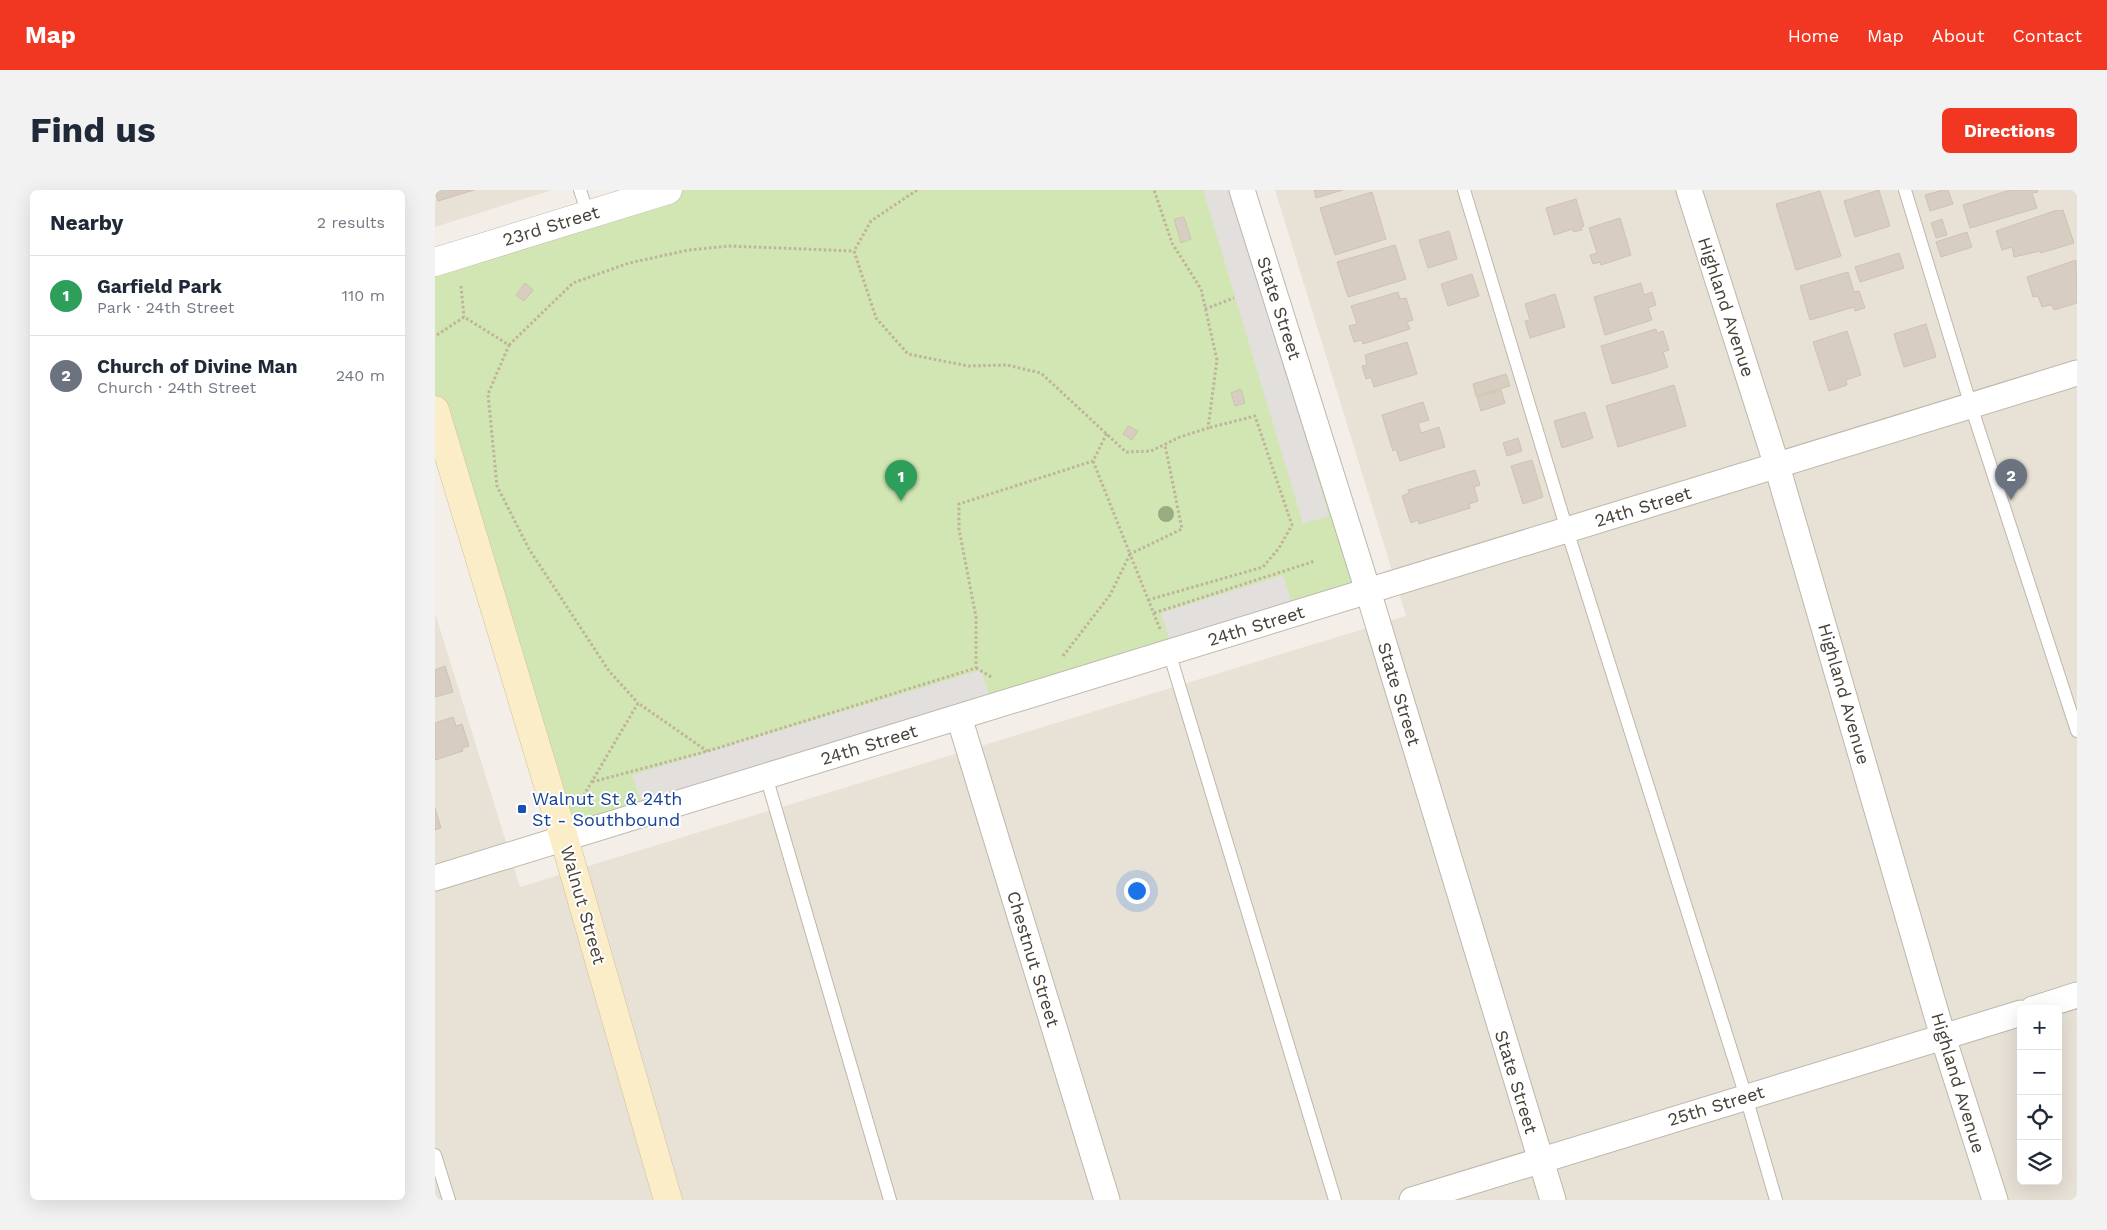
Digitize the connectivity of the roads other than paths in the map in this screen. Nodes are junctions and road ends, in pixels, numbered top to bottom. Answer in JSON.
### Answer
{"nodes":[{"id":1,"x":668,"y":190,"type":"edge"},
{"id":2,"x":1242,"y":190,"type":"edge"},
{"id":3,"x":1464,"y":190,"type":"edge"},
{"id":4,"x":1689,"y":190,"type":"edge"},
{"id":5,"x":1905,"y":190,"type":"edge"},
{"id":6,"x":584,"y":202,"type":"edge"},
{"id":7,"x":435,"y":262,"type":"edge"},
{"id":8,"x":2077,"y":374,"type":"edge"},
{"id":9,"x":1971,"y":406,"type":"junction"},
{"id":10,"x":435,"y":410,"type":"edge"},
{"id":11,"x":1777,"y":466,"type":"junction"},
{"id":12,"x":1567,"y":530,"type":"junction"},
{"id":13,"x":1368,"y":591,"type":"junction"},
{"id":14,"x":1169,"y":652,"type":"junction"},
{"id":15,"x":959,"y":717,"type":"junction"},
{"id":16,"x":2077,"y":731,"type":"edge"},
{"id":17,"x":766,"y":776,"type":"junction"},
{"id":18,"x":564,"y":838,"type":"junction"},
{"id":19,"x":435,"y":878,"type":"edge"},
{"id":20,"x":2077,"y":995,"type":"edge"},
{"id":21,"x":2046,"y":1005,"type":"edge"},
{"id":22,"x":2017,"y":1014,"type":"edge"},
{"id":23,"x":1943,"y":1036,"type":"junction"},
{"id":24,"x":1747,"y":1097,"type":"junction"},
{"id":25,"x":435,"y":1155,"type":"edge"},
{"id":26,"x":1540,"y":1160,"type":"junction"},
{"id":27,"x":449,"y":1200,"type":"edge"},
{"id":28,"x":667,"y":1200,"type":"edge"},
{"id":29,"x":890,"y":1200,"type":"edge"},
{"id":30,"x":1107,"y":1200,"type":"edge"},
{"id":31,"x":1335,"y":1200,"type":"edge"},
{"id":32,"x":1412,"y":1200,"type":"edge"},
{"id":33,"x":1553,"y":1200,"type":"edge"},
{"id":34,"x":1777,"y":1200,"type":"edge"},
{"id":35,"x":1995,"y":1200,"type":"edge"}],
"edges":[{"from":1,"to":6,"type":"street","name":"23rd Street"},
{"from":2,"to":13,"type":"street","name":"State Street"},
{"from":3,"to":12,"type":"lane"},
{"from":4,"to":11,"type":"street","name":"Highland Avenue"},
{"from":5,"to":9,"type":"lane"},
{"from":6,"to":7,"type":"street","name":"23rd Street"},
{"from":8,"to":9,"type":"street","name":"24th Street"},
{"from":9,"to":11,"type":"street","name":"24th Street"},
{"from":9,"to":16,"type":"lane"},
{"from":10,"to":18,"type":"main road","name":"Walnut Street"},
{"from":11,"to":12,"type":"street","name":"24th Street"},
{"from":11,"to":23,"type":"street","name":"Highland Avenue"},
{"from":12,"to":13,"type":"street","name":"24th Street"},
{"from":12,"to":24,"type":"lane"},
{"from":13,"to":14,"type":"street","name":"24th Street"},
{"from":13,"to":26,"type":"street","name":"State Street"},
{"from":14,"to":15,"type":"street","name":"24th Street"},
{"from":14,"to":31,"type":"lane"},
{"from":15,"to":17,"type":"street","name":"24th Street"},
{"from":15,"to":30,"type":"street","name":"Chestnut Street"},
{"from":17,"to":18,"type":"street","name":"24th Street"},
{"from":17,"to":29,"type":"lane"},
{"from":18,"to":19,"type":"street","name":"24th Street"},
{"from":18,"to":28,"type":"main road","name":"Walnut Street"},
{"from":20,"to":21,"type":"street"},
{"from":22,"to":23,"type":"street","name":"25th Street"},
{"from":23,"to":24,"type":"street","name":"25th Street"},
{"from":23,"to":35,"type":"street","name":"Highland Avenue"},
{"from":24,"to":26,"type":"street","name":"25th Street"},
{"from":24,"to":34,"type":"lane"},
{"from":25,"to":27,"type":"lane"},
{"from":26,"to":32,"type":"street","name":"25th Street"},
{"from":26,"to":33,"type":"street","name":"State Street"}]}
